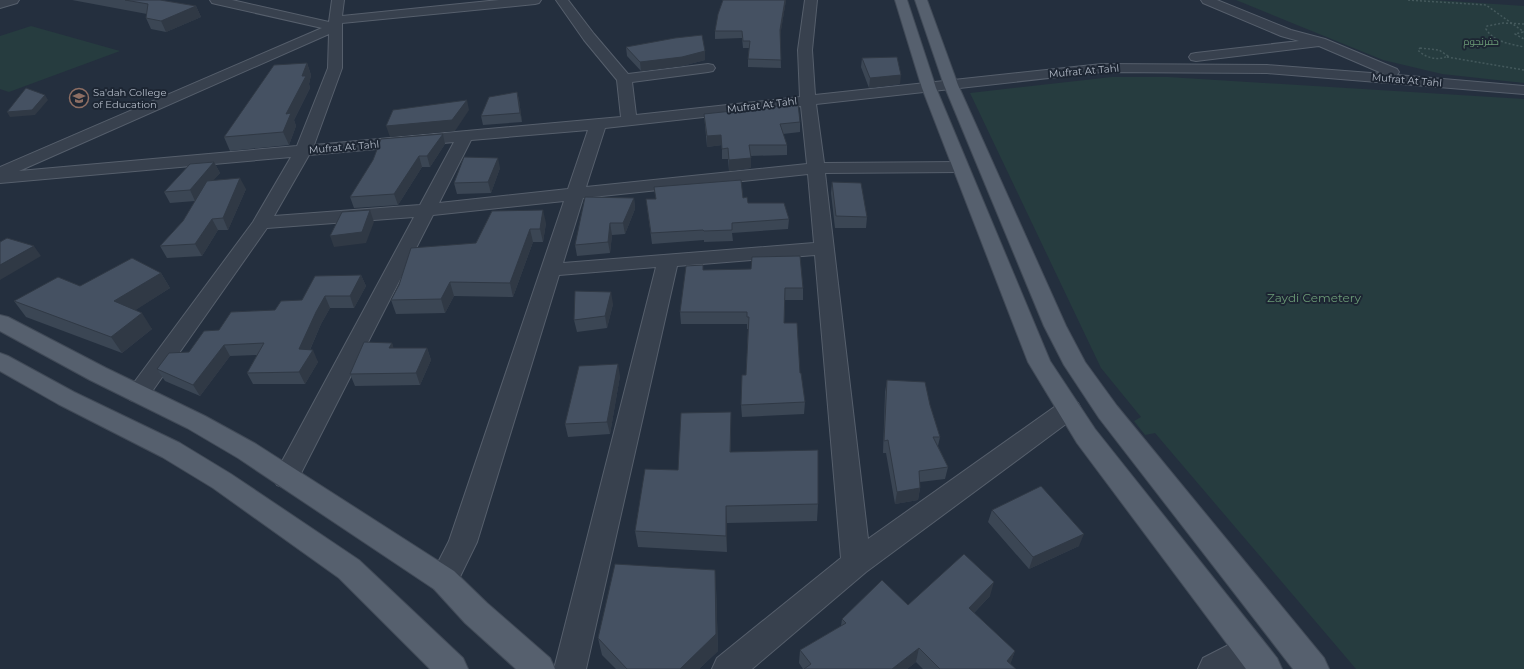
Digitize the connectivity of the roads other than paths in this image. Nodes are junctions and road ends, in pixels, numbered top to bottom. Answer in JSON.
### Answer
{"nodes":[{"id":1,"x":13,"y":0,"type":"edge"},
{"id":2,"x":216,"y":0,"type":"edge"},
{"id":3,"x":338,"y":0,"type":"edge"},
{"id":4,"x":536,"y":0,"type":"edge"},
{"id":5,"x":562,"y":0,"type":"edge"},
{"id":6,"x":811,"y":0,"type":"edge"},
{"id":7,"x":901,"y":0,"type":"edge"},
{"id":8,"x":921,"y":0,"type":"edge"},
{"id":9,"x":1207,"y":0,"type":"edge"},
{"id":10,"x":1228,"y":0,"type":"edge"},
{"id":11,"x":0,"y":4,"type":"edge"},
{"id":12,"x":335,"y":24,"type":"junction"},
{"id":13,"x":1320,"y":42,"type":"junction"},
{"id":14,"x":708,"y":68,"type":"dead end"},
{"id":15,"x":1102,"y":68,"type":"junction"},
{"id":16,"x":624,"y":79,"type":"junction"},
{"id":17,"x":1410,"y":80,"type":"junction"},
{"id":18,"x":951,"y":85,"type":"junction"},
{"id":19,"x":929,"y":88,"type":"junction"},
{"id":20,"x":1524,"y":90,"type":"edge"},
{"id":21,"x":808,"y":100,"type":"junction"},
{"id":22,"x":629,"y":121,"type":"junction"},
{"id":23,"x":598,"y":124,"type":"junction"},
{"id":24,"x":464,"y":138,"type":"junction"},
{"id":25,"x":303,"y":151,"type":"junction"},
{"id":26,"x":960,"y":167,"type":"junction"},
{"id":27,"x":816,"y":168,"type":"junction"},
{"id":28,"x":0,"y":173,"type":"edge"},
{"id":29,"x":0,"y":178,"type":"edge"},
{"id":30,"x":575,"y":193,"type":"junction"},
{"id":31,"x":427,"y":210,"type":"junction"},
{"id":32,"x":261,"y":223,"type":"junction"},
{"id":33,"x":824,"y":248,"type":"junction"},
{"id":34,"x":668,"y":261,"type":"junction"},
{"id":35,"x":551,"y":270,"type":"junction"},
{"id":36,"x":0,"y":322,"type":"edge"},
{"id":37,"x":0,"y":362,"type":"edge"},
{"id":38,"x":138,"y":394,"type":"junction"},
{"id":39,"x":1069,"y":409,"type":"junction"},
{"id":40,"x":286,"y":478,"type":"junction"},
{"id":41,"x":856,"y":563,"type":"junction"},
{"id":42,"x":444,"y":580,"type":"junction"},
{"id":43,"x":1258,"y":659,"type":"edge"},
{"id":44,"x":452,"y":669,"type":"edge"},
{"id":45,"x":539,"y":669,"type":"edge"},
{"id":46,"x":570,"y":669,"type":"edge"},
{"id":47,"x":728,"y":669,"type":"edge"},
{"id":48,"x":1214,"y":669,"type":"edge"},
{"id":49,"x":1313,"y":669,"type":"edge"}],
"edges":[{"from":1,"to":11,"type":"street"},
{"from":2,"to":12,"type":"street"},
{"from":3,"to":12,"type":"street"},
{"from":4,"to":12,"type":"street"},
{"from":5,"to":16,"type":"street"},
{"from":6,"to":21,"type":"street"},
{"from":7,"to":19,"type":"main road"},
{"from":8,"to":18,"type":"main road"},
{"from":9,"to":13,"type":"street"},
{"from":10,"to":13,"type":"street"},
{"from":12,"to":25,"type":"street"},
{"from":12,"to":28,"type":"street"},
{"from":13,"to":15,"type":"street"},
{"from":13,"to":17,"type":"street"},
{"from":14,"to":16,"type":"street"},
{"from":15,"to":17,"type":"street","name":"Mufrat At Tahl"},
{"from":15,"to":18,"type":"street","name":"Mufrat At Tahl"},
{"from":16,"to":22,"type":"street"},
{"from":17,"to":20,"type":"street","name":"Mufrat At Tahl"},
{"from":18,"to":19,"type":"street","name":"Mufrat At Tahl"},
{"from":18,"to":49,"type":"main road"},
{"from":19,"to":21,"type":"street","name":"Mufrat At Tahl"},
{"from":19,"to":26,"type":"main road"},
{"from":21,"to":22,"type":"street","name":"Mufrat At Tahl"},
{"from":21,"to":27,"type":"street"},
{"from":22,"to":23,"type":"street","name":"Mufrat At Tahl"},
{"from":23,"to":24,"type":"street","name":"Mufrat At Tahl"},
{"from":23,"to":30,"type":"street"},
{"from":24,"to":25,"type":"street","name":"Mufrat At Tahl"},
{"from":24,"to":31,"type":"street"},
{"from":25,"to":29,"type":"street","name":"Mufrat At Tahl"},
{"from":25,"to":32,"type":"street"},
{"from":26,"to":27,"type":"street"},
{"from":26,"to":39,"type":"main road"},
{"from":27,"to":30,"type":"street"},
{"from":27,"to":33,"type":"street"},
{"from":30,"to":31,"type":"street"},
{"from":30,"to":35,"type":"street"},
{"from":31,"to":32,"type":"street"},
{"from":31,"to":40,"type":"street"},
{"from":32,"to":38,"type":"street"},
{"from":33,"to":34,"type":"street"},
{"from":33,"to":41,"type":"street"},
{"from":34,"to":35,"type":"street"},
{"from":34,"to":46,"type":"street"},
{"from":35,"to":42,"type":"street"},
{"from":36,"to":38,"type":"main road"},
{"from":37,"to":44,"type":"main road"},
{"from":38,"to":40,"type":"main road"},
{"from":39,"to":41,"type":"street"},
{"from":39,"to":43,"type":"main road"},
{"from":40,"to":42,"type":"main road"},
{"from":41,"to":47,"type":"street"},
{"from":42,"to":45,"type":"main road"},
{"from":43,"to":48,"type":"street"}]}
